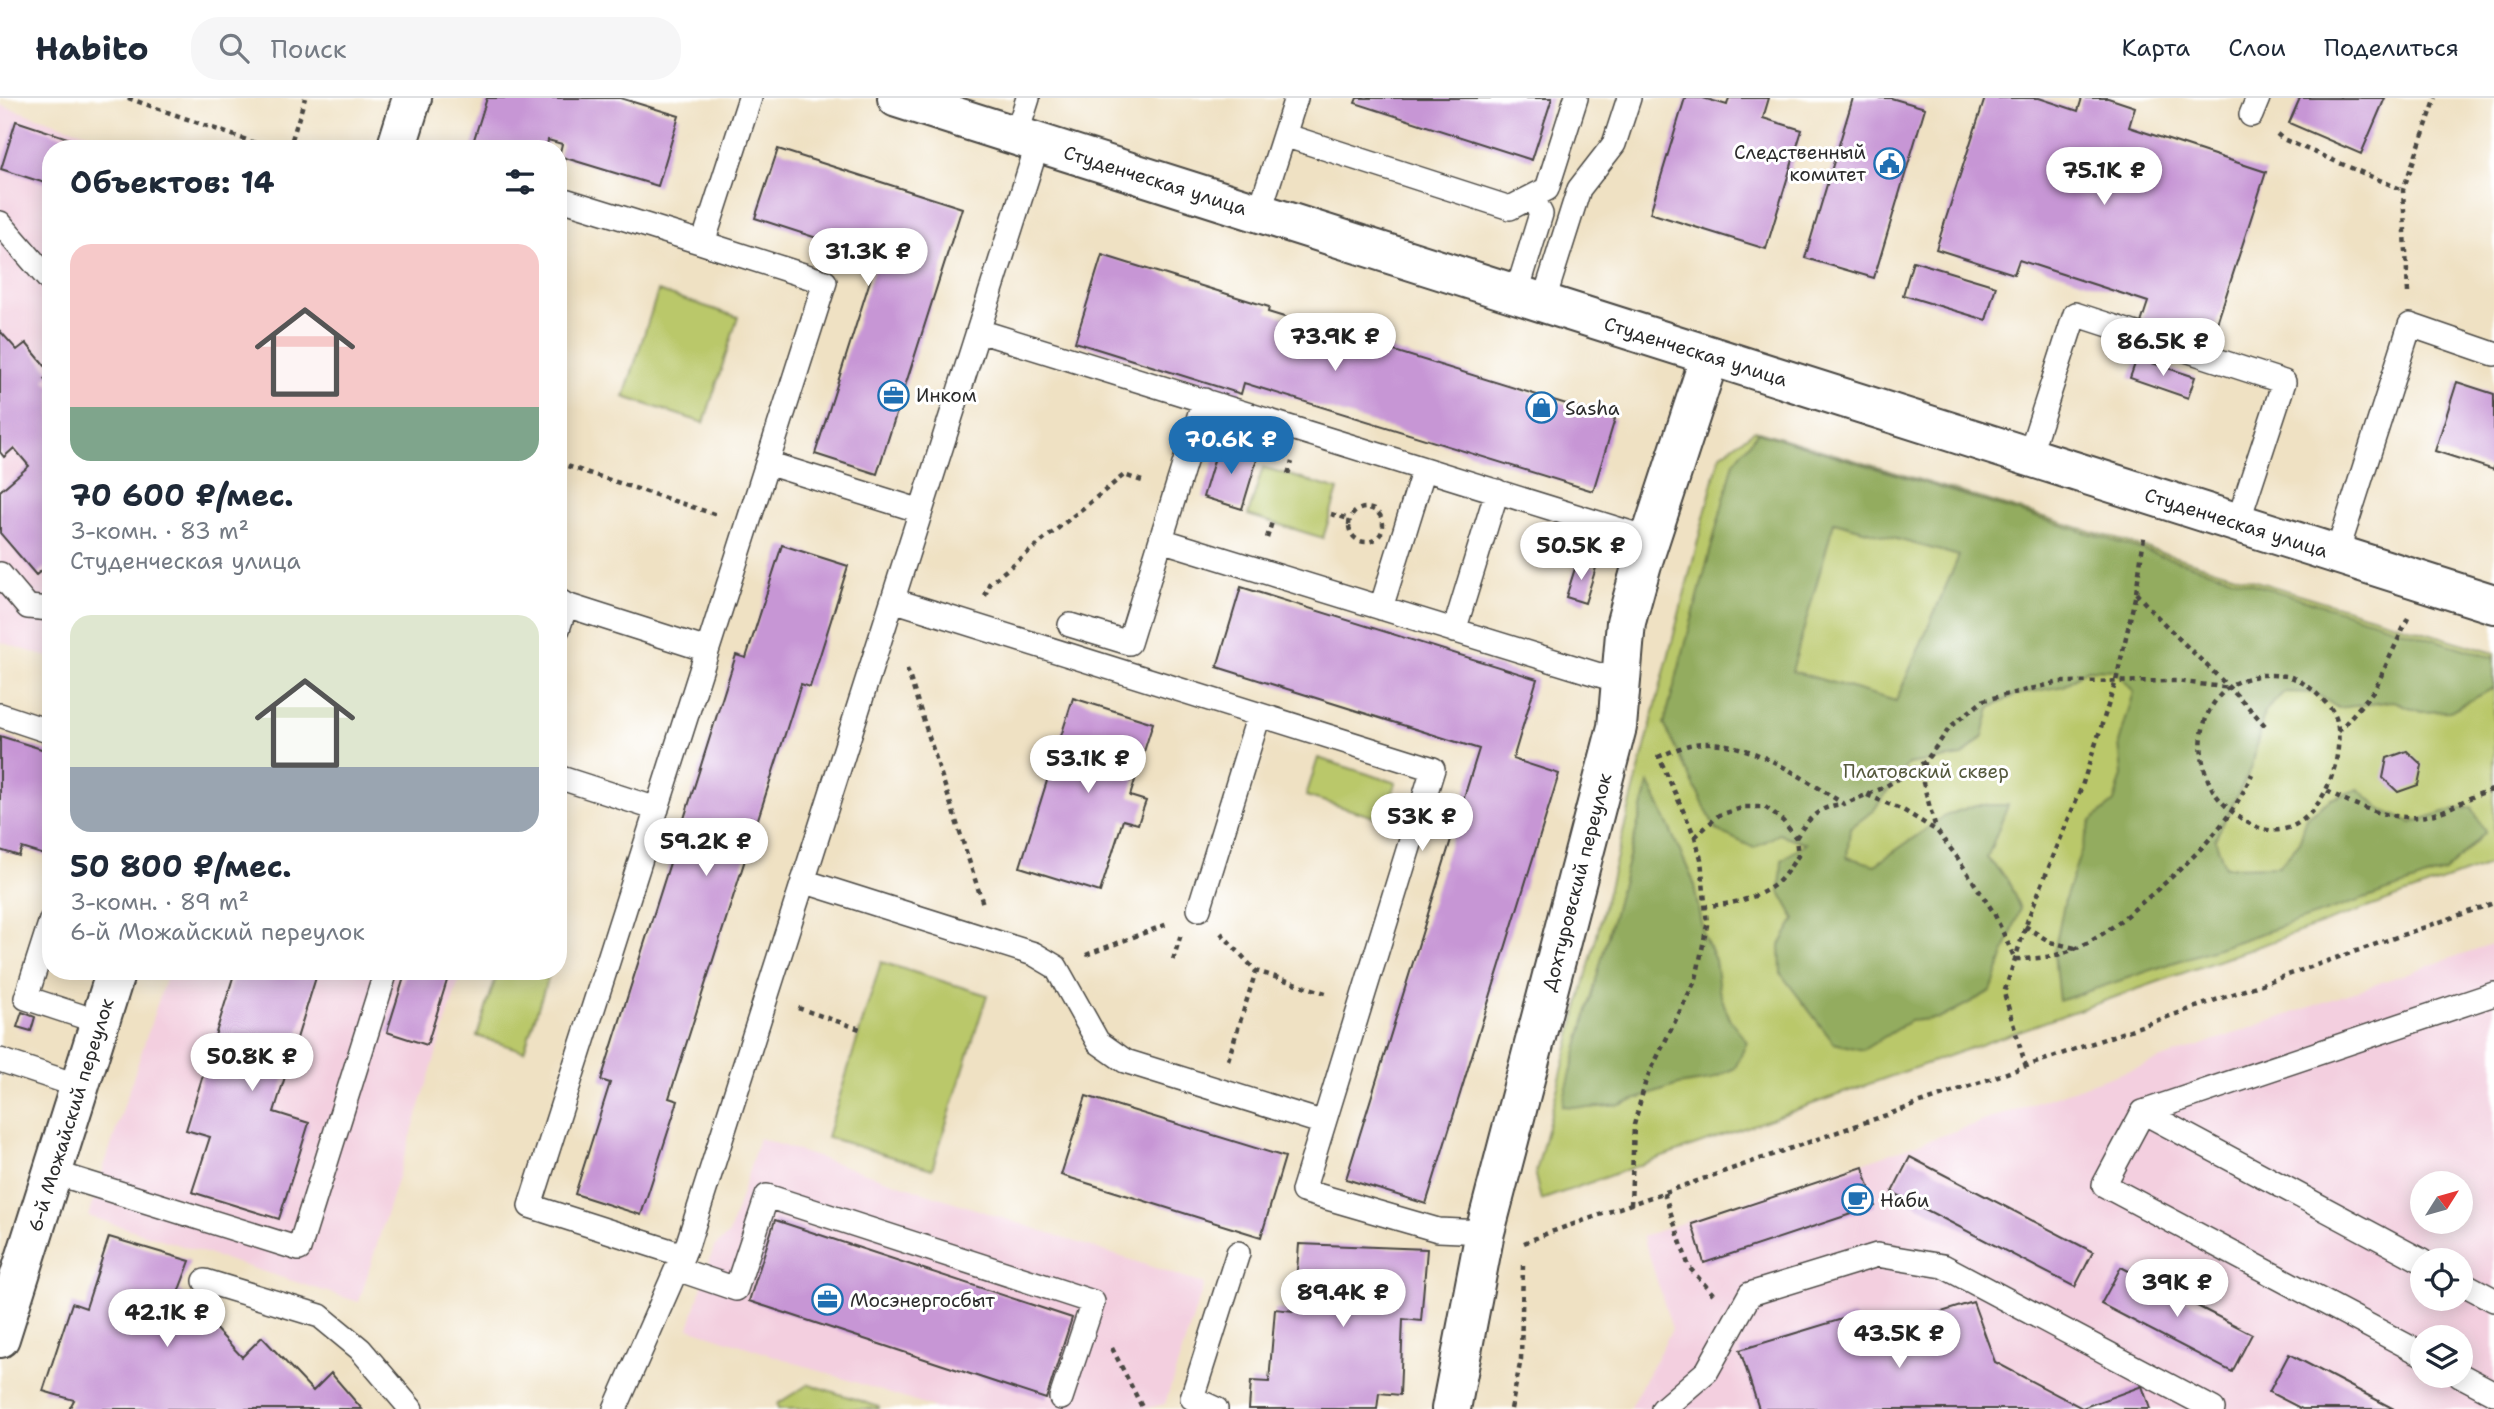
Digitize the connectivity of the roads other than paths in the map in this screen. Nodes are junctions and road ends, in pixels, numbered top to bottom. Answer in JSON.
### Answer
{"nodes":[{"id":1,"x":412,"y":98,"type":"edge"},
{"id":2,"x":750,"y":98,"type":"edge"},
{"id":3,"x":897,"y":98,"type":"edge"},
{"id":4,"x":1028,"y":98,"type":"edge"},
{"id":5,"x":1296,"y":98,"type":"edge"},
{"id":6,"x":1576,"y":98,"type":"edge"},
{"id":7,"x":1629,"y":98,"type":"edge"},
{"id":8,"x":1284,"y":135,"type":"junction"},
{"id":9,"x":399,"y":140,"type":"edge"},
{"id":10,"x":1027,"y":140,"type":"junction"},
{"id":11,"x":1532,"y":197,"type":"junction"},
{"id":12,"x":567,"y":201,"type":"edge"},
{"id":13,"x":1259,"y":213,"type":"junction"},
{"id":14,"x":0,"y":223,"type":"edge"},
{"id":15,"x":703,"y":243,"type":"junction"},
{"id":16,"x":42,"y":272,"type":"edge"},
{"id":17,"x":1529,"y":299,"type":"junction"},
{"id":18,"x":979,"y":331,"type":"junction"},
{"id":19,"x":2494,"y":354,"type":"edge"},
{"id":20,"x":1710,"y":356,"type":"junction"},
{"id":21,"x":1204,"y":401,"type":"junction"},
{"id":22,"x":2029,"y":456,"type":"junction"},
{"id":23,"x":767,"y":463,"type":"junction"},
{"id":24,"x":1424,"y":469,"type":"junction"},
{"id":25,"x":1497,"y":491,"type":"junction"},
{"id":26,"x":921,"y":511,"type":"junction"},
{"id":27,"x":2238,"y":522,"type":"junction"},
{"id":28,"x":1650,"y":539,"type":"junction"},
{"id":29,"x":1161,"y":540,"type":"junction"},
{"id":30,"x":2337,"y":553,"type":"junction"},
{"id":31,"x":0,"y":574,"type":"edge"},
{"id":32,"x":567,"y":604,"type":"edge"},
{"id":33,"x":2494,"y":604,"type":"edge"},
{"id":34,"x":891,"y":607,"type":"junction"},
{"id":35,"x":42,"y":608,"type":"edge"},
{"id":36,"x":1381,"y":608,"type":"junction"},
{"id":37,"x":1070,"y":625,"type":"dead end"},
{"id":38,"x":1454,"y":631,"type":"junction"},
{"id":39,"x":707,"y":650,"type":"junction"},
{"id":40,"x":1622,"y":682,"type":"junction"},
{"id":41,"x":0,"y":715,"type":"edge"},
{"id":42,"x":1259,"y":715,"type":"junction"},
{"id":43,"x":42,"y":729,"type":"edge"},
{"id":44,"x":567,"y":781,"type":"edge"},
{"id":45,"x":657,"y":809,"type":"junction"},
{"id":46,"x":803,"y":881,"type":"junction"},
{"id":47,"x":1199,"y":909,"type":"road end"},
{"id":48,"x":42,"y":948,"type":"edge"},
{"id":49,"x":113,"y":980,"type":"edge"},
{"id":50,"x":383,"y":980,"type":"edge"},
{"id":51,"x":2494,"y":995,"type":"edge"},
{"id":52,"x":83,"y":1017,"type":"dead end"},
{"id":53,"x":0,"y":1060,"type":"edge"},
{"id":54,"x":79,"y":1086,"type":"junction"},
{"id":55,"x":2143,"y":1112,"type":"junction"},
{"id":56,"x":1324,"y":1123,"type":"junction"},
{"id":57,"x":52,"y":1172,"type":"junction"},
{"id":58,"x":1500,"y":1239,"type":"junction"},
{"id":59,"x":1238,"y":1253,"type":"dead end"},
{"id":60,"x":2410,"y":1255,"type":"edge"},
{"id":61,"x":680,"y":1262,"type":"junction"},
{"id":62,"x":205,"y":1281,"type":"dead end"},
{"id":63,"x":2473,"y":1289,"type":"edge"},
{"id":64,"x":2494,"y":1300,"type":"edge"},
{"id":65,"x":0,"y":1338,"type":"edge"},
{"id":66,"x":2410,"y":1348,"type":"edge"},
{"id":67,"x":2473,"y":1382,"type":"edge"},
{"id":68,"x":2494,"y":1393,"type":"edge"},
{"id":69,"x":1061,"y":1398,"type":"dead end"},
{"id":70,"x":411,"y":1409,"type":"edge"},
{"id":71,"x":615,"y":1409,"type":"edge"},
{"id":72,"x":1216,"y":1409,"type":"edge"},
{"id":73,"x":1451,"y":1409,"type":"edge"},
{"id":74,"x":1663,"y":1409,"type":"edge"},
{"id":75,"x":2213,"y":1409,"type":"edge"}],
"edges":[{"from":1,"to":9,"type":"street"},
{"from":2,"to":15,"type":"lane"},
{"from":3,"to":10,"type":"street","name":"Студенческая улица"},
{"from":4,"to":10,"type":"lane"},
{"from":5,"to":8,"type":"lane"},
{"from":6,"to":11,"type":"lane"},
{"from":7,"to":17,"type":"lane"},
{"from":8,"to":11,"type":"lane"},
{"from":8,"to":13,"type":"lane"},
{"from":10,"to":13,"type":"street","name":"Студенческая улица"},
{"from":10,"to":18,"type":"lane"},
{"from":11,"to":17,"type":"lane"},
{"from":12,"to":15,"type":"lane"},
{"from":13,"to":17,"type":"street","name":"Студенческая улица"},
{"from":14,"to":16,"type":"lane"},
{"from":15,"to":23,"type":"lane"},
{"from":17,"to":20,"type":"street","name":"Студенческая улица"},
{"from":18,"to":21,"type":"lane"},
{"from":18,"to":26,"type":"lane"},
{"from":19,"to":30,"type":"lane"},
{"from":20,"to":22,"type":"street","name":"Студенческая улица"},
{"from":20,"to":28,"type":"street","name":"Дохтуровский переулок"},
{"from":21,"to":24,"type":"lane"},
{"from":21,"to":29,"type":"lane"},
{"from":22,"to":27,"type":"street","name":"Студенческая улица"},
{"from":22,"to":27,"type":"lane"},
{"from":23,"to":26,"type":"lane"},
{"from":23,"to":39,"type":"lane"},
{"from":24,"to":25,"type":"lane"},
{"from":24,"to":36,"type":"lane"},
{"from":25,"to":28,"type":"lane"},
{"from":25,"to":38,"type":"lane"},
{"from":26,"to":34,"type":"lane"},
{"from":27,"to":30,"type":"street","name":"Студенческая улица"},
{"from":28,"to":40,"type":"street","name":"Дохтуровский переулок"},
{"from":29,"to":36,"type":"lane"},
{"from":29,"to":37,"type":"lane"},
{"from":30,"to":33,"type":"street","name":"Студенческая улица"},
{"from":31,"to":35,"type":"lane"},
{"from":32,"to":39,"type":"lane"},
{"from":34,"to":42,"type":"lane"},
{"from":34,"to":46,"type":"lane"},
{"from":36,"to":38,"type":"lane"},
{"from":38,"to":40,"type":"lane"},
{"from":39,"to":45,"type":"lane"},
{"from":40,"to":58,"type":"street","name":"Дохтуровский переулок"},
{"from":41,"to":43,"type":"lane"},
{"from":42,"to":47,"type":"lane"},
{"from":42,"to":56,"type":"lane"},
{"from":44,"to":45,"type":"lane"},
{"from":45,"to":61,"type":"lane"},
{"from":46,"to":56,"type":"lane"},
{"from":46,"to":61,"type":"lane"},
{"from":48,"to":52,"type":"lane"},
{"from":49,"to":54,"type":"street","name":"6-й Можайский переулок"},
{"from":50,"to":57,"type":"lane"},
{"from":51,"to":55,"type":"lane"},
{"from":53,"to":54,"type":"lane"},
{"from":54,"to":57,"type":"street","name":"6-й Можайский переулок"},
{"from":55,"to":60,"type":"lane"},
{"from":55,"to":66,"type":"lane"},
{"from":56,"to":58,"type":"lane"},
{"from":57,"to":65,"type":"street","name":"6-й Можайский переулок"},
{"from":58,"to":73,"type":"street","name":"Дохтуровский переулок"},
{"from":59,"to":72,"type":"lane"},
{"from":61,"to":69,"type":"lane"},
{"from":61,"to":71,"type":"lane"},
{"from":62,"to":70,"type":"lane"},
{"from":63,"to":64,"type":"lane"},
{"from":67,"to":68,"type":"lane"},
{"from":74,"to":75,"type":"lane"}]}
